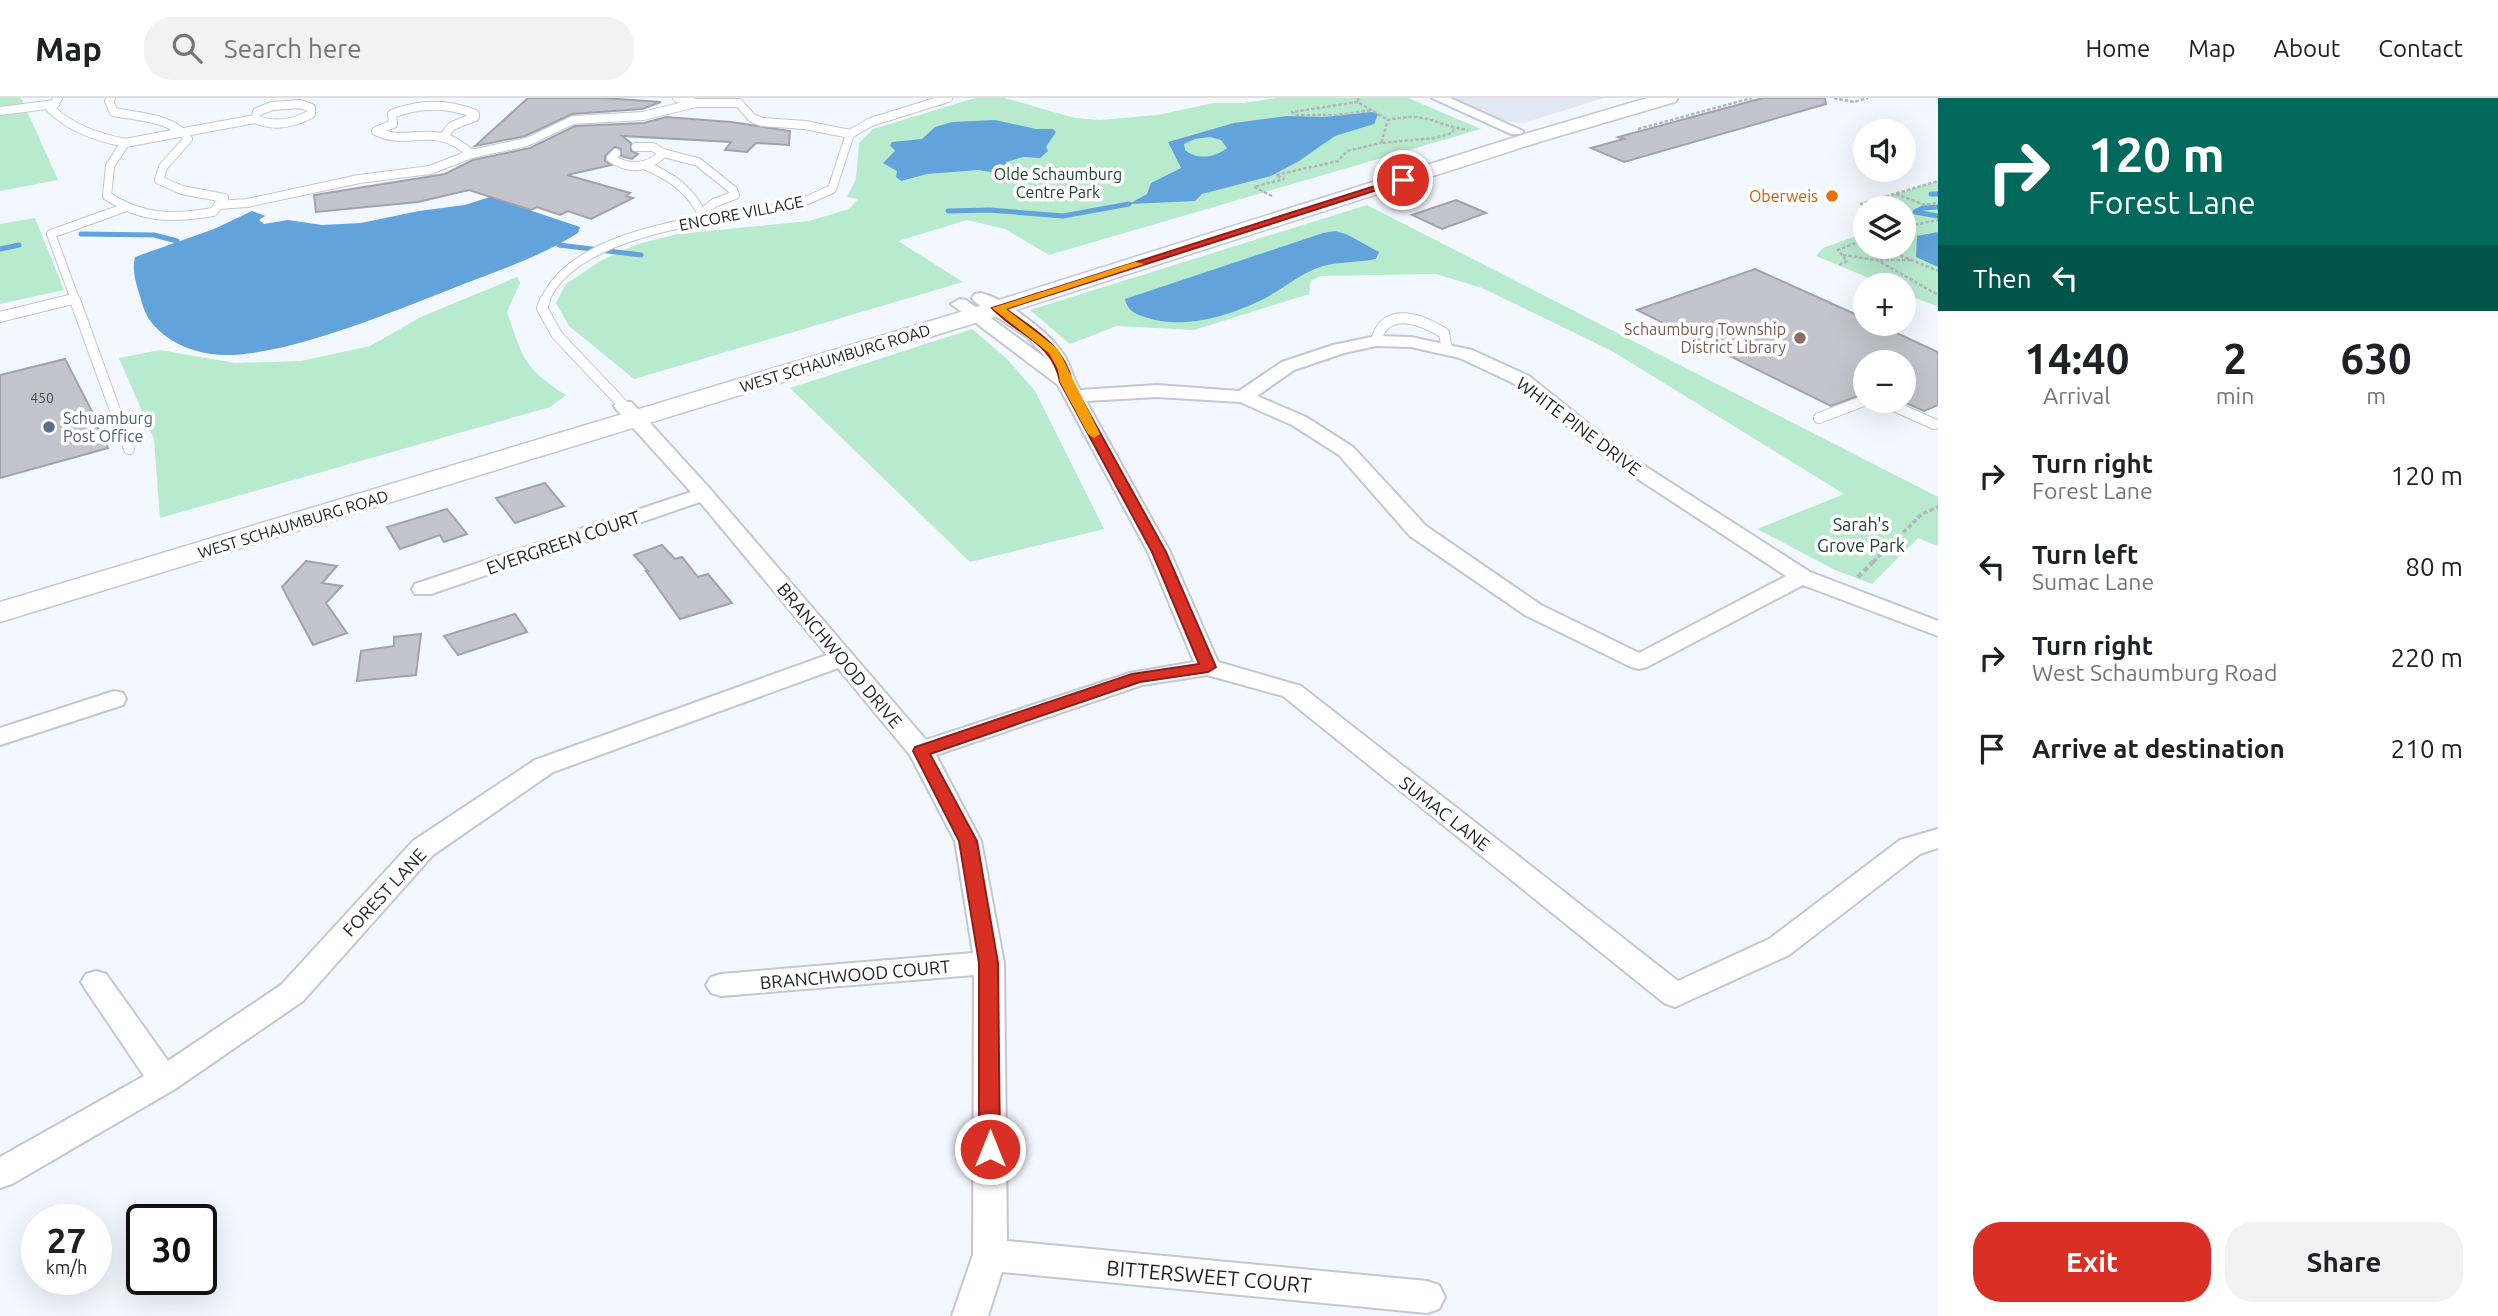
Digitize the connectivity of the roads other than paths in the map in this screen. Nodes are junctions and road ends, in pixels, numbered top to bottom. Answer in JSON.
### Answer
{"nodes":[{"id":1,"x":111,"y":98,"type":"edge"},
{"id":2,"x":677,"y":98,"type":"edge"},
{"id":3,"x":948,"y":98,"type":"edge"},
{"id":4,"x":1439,"y":98,"type":"edge"},
{"id":5,"x":1627,"y":98,"type":"edge"},
{"id":6,"x":1668,"y":98,"type":"edge"},
{"id":7,"x":56,"y":101,"type":"edge"},
{"id":8,"x":696,"y":103,"type":"junction"},
{"id":9,"x":0,"y":111,"type":"edge"},
{"id":10,"x":255,"y":118,"type":"junction"},
{"id":11,"x":1516,"y":131,"type":"junction"},
{"id":12,"x":184,"y":132,"type":"junction"},
{"id":13,"x":850,"y":134,"type":"junction"},
{"id":14,"x":444,"y":136,"type":"junction"},
{"id":15,"x":125,"y":143,"type":"junction"},
{"id":16,"x":636,"y":147,"type":"dead end"},
{"id":17,"x":616,"y":153,"type":"dead end"},
{"id":18,"x":663,"y":153,"type":"junction"},
{"id":19,"x":471,"y":154,"type":"junction"},
{"id":20,"x":644,"y":165,"type":"junction"},
{"id":21,"x":218,"y":205,"type":"junction"},
{"id":22,"x":124,"y":208,"type":"junction"},
{"id":23,"x":703,"y":216,"type":"junction"},
{"id":24,"x":612,"y":243,"type":"joint"},
{"id":25,"x":585,"y":258,"type":"joint"},
{"id":26,"x":75,"y":299,"type":"junction"},
{"id":27,"x":979,"y":306,"type":"junction"},
{"id":28,"x":0,"y":317,"type":"edge"},
{"id":29,"x":1070,"y":389,"type":"junction"},
{"id":30,"x":1243,"y":397,"type":"junction"},
{"id":31,"x":1853,"y":405,"type":"edge"},
{"id":32,"x":630,"y":412,"type":"junction"},
{"id":33,"x":1910,"y":413,"type":"edge"},
{"id":34,"x":1819,"y":418,"type":"dead end"},
{"id":35,"x":1934,"y":424,"type":"dead end"},
{"id":36,"x":129,"y":449,"type":"dead end"},
{"id":37,"x":704,"y":494,"type":"junction"},
{"id":38,"x":1802,"y":577,"type":"junction"},
{"id":39,"x":423,"y":589,"type":"dead end"},
{"id":40,"x":0,"y":592,"type":"edge"},
{"id":41,"x":0,"y":612,"type":"edge"},
{"id":42,"x":1938,"y":629,"type":"edge"},
{"id":43,"x":842,"y":658,"type":"junction"},
{"id":44,"x":1208,"y":667,"type":"junction"},
{"id":45,"x":114,"y":699,"type":"dead end"},
{"id":46,"x":0,"y":737,"type":"edge"},
{"id":47,"x":921,"y":751,"type":"junction"},
{"id":48,"x":1938,"y":838,"type":"edge"},
{"id":49,"x":989,"y":963,"type":"junction"},
{"id":50,"x":96,"y":982,"type":"dead end"},
{"id":51,"x":721,"y":985,"type":"dead end"},
{"id":52,"x":164,"y":1080,"type":"junction"},
{"id":53,"x":0,"y":1174,"type":"edge"},
{"id":54,"x":990,"y":1255,"type":"junction"},
{"id":55,"x":1427,"y":1297,"type":"dead end"},
{"id":56,"x":970,"y":1316,"type":"edge"}],
"edges":[{"from":1,"to":12,"type":"lane"},
{"from":2,"to":8,"type":"lane"},
{"from":3,"to":13,"type":"lane"},
{"from":4,"to":11,"type":"street"},
{"from":5,"to":11,"type":"main road","name":"WEST SCHAUMBURG ROAD"},
{"from":6,"to":27,"type":"main road","name":"WEST SCHAUMBURG ROAD"},
{"from":7,"to":9,"type":"lane"},
{"from":7,"to":15,"type":"lane"},
{"from":8,"to":13,"type":"lane"},
{"from":8,"to":19,"type":"lane"},
{"from":10,"to":10,"type":"lane"},
{"from":10,"to":12,"type":"lane"},
{"from":11,"to":27,"type":"main road","name":"WEST SCHAUMBURG ROAD"},
{"from":12,"to":15,"type":"lane"},
{"from":12,"to":21,"type":"lane"},
{"from":13,"to":23,"type":"lane","name":"ENCORE VILLAGE"},
{"from":14,"to":14,"type":"lane"},
{"from":14,"to":19,"type":"lane"},
{"from":15,"to":22,"type":"lane"},
{"from":16,"to":18,"type":"lane"},
{"from":17,"to":20,"type":"lane"},
{"from":18,"to":20,"type":"lane"},
{"from":18,"to":23,"type":"lane"},
{"from":19,"to":21,"type":"lane"},
{"from":20,"to":23,"type":"lane"},
{"from":21,"to":22,"type":"lane"},
{"from":22,"to":26,"type":"lane"},
{"from":23,"to":24,"type":"lane","name":"ENCORE VILLAGE"},
{"from":24,"to":25,"type":"lane"},
{"from":25,"to":32,"type":"lane"},
{"from":26,"to":28,"type":"lane"},
{"from":26,"to":36,"type":"lane"},
{"from":27,"to":29,"type":"street"},
{"from":27,"to":32,"type":"main road","name":"WEST SCHAUMBURG ROAD"},
{"from":29,"to":30,"type":"street"},
{"from":29,"to":44,"type":"street"},
{"from":30,"to":38,"type":"street","name":"WHITE PINE DRIVE"},
{"from":30,"to":38,"type":"street"},
{"from":31,"to":34,"type":"lane"},
{"from":32,"to":37,"type":"street","name":"BRANCHWOOD DRIVE"},
{"from":32,"to":40,"type":"main road","name":"WEST SCHAUMBURG ROAD"},
{"from":32,"to":41,"type":"main road","name":"WEST SCHAUMBURG ROAD"},
{"from":33,"to":35,"type":"lane"},
{"from":37,"to":39,"type":"street","name":"EVERGREEN COURT"},
{"from":37,"to":43,"type":"street","name":"BRANCHWOOD DRIVE"},
{"from":38,"to":42,"type":"street","name":"WHITE PINE DRIVE"},
{"from":43,"to":47,"type":"street","name":"BRANCHWOOD DRIVE"},
{"from":43,"to":52,"type":"street","name":"FOREST LANE"},
{"from":44,"to":47,"type":"street"},
{"from":44,"to":48,"type":"street","name":"SUMAC LANE"},
{"from":45,"to":46,"type":"street"},
{"from":47,"to":49,"type":"street","name":"BRANCHWOOD DRIVE"},
{"from":49,"to":51,"type":"street","name":"BRANCHWOOD COURT"},
{"from":49,"to":54,"type":"street","name":"BRANCHWOOD DRIVE"},
{"from":50,"to":52,"type":"street"},
{"from":52,"to":53,"type":"street","name":"FOREST LANE"},
{"from":54,"to":55,"type":"street","name":"BITTERSWEET COURT"},
{"from":54,"to":56,"type":"street","name":"BRANCHWOOD DRIVE"}]}
